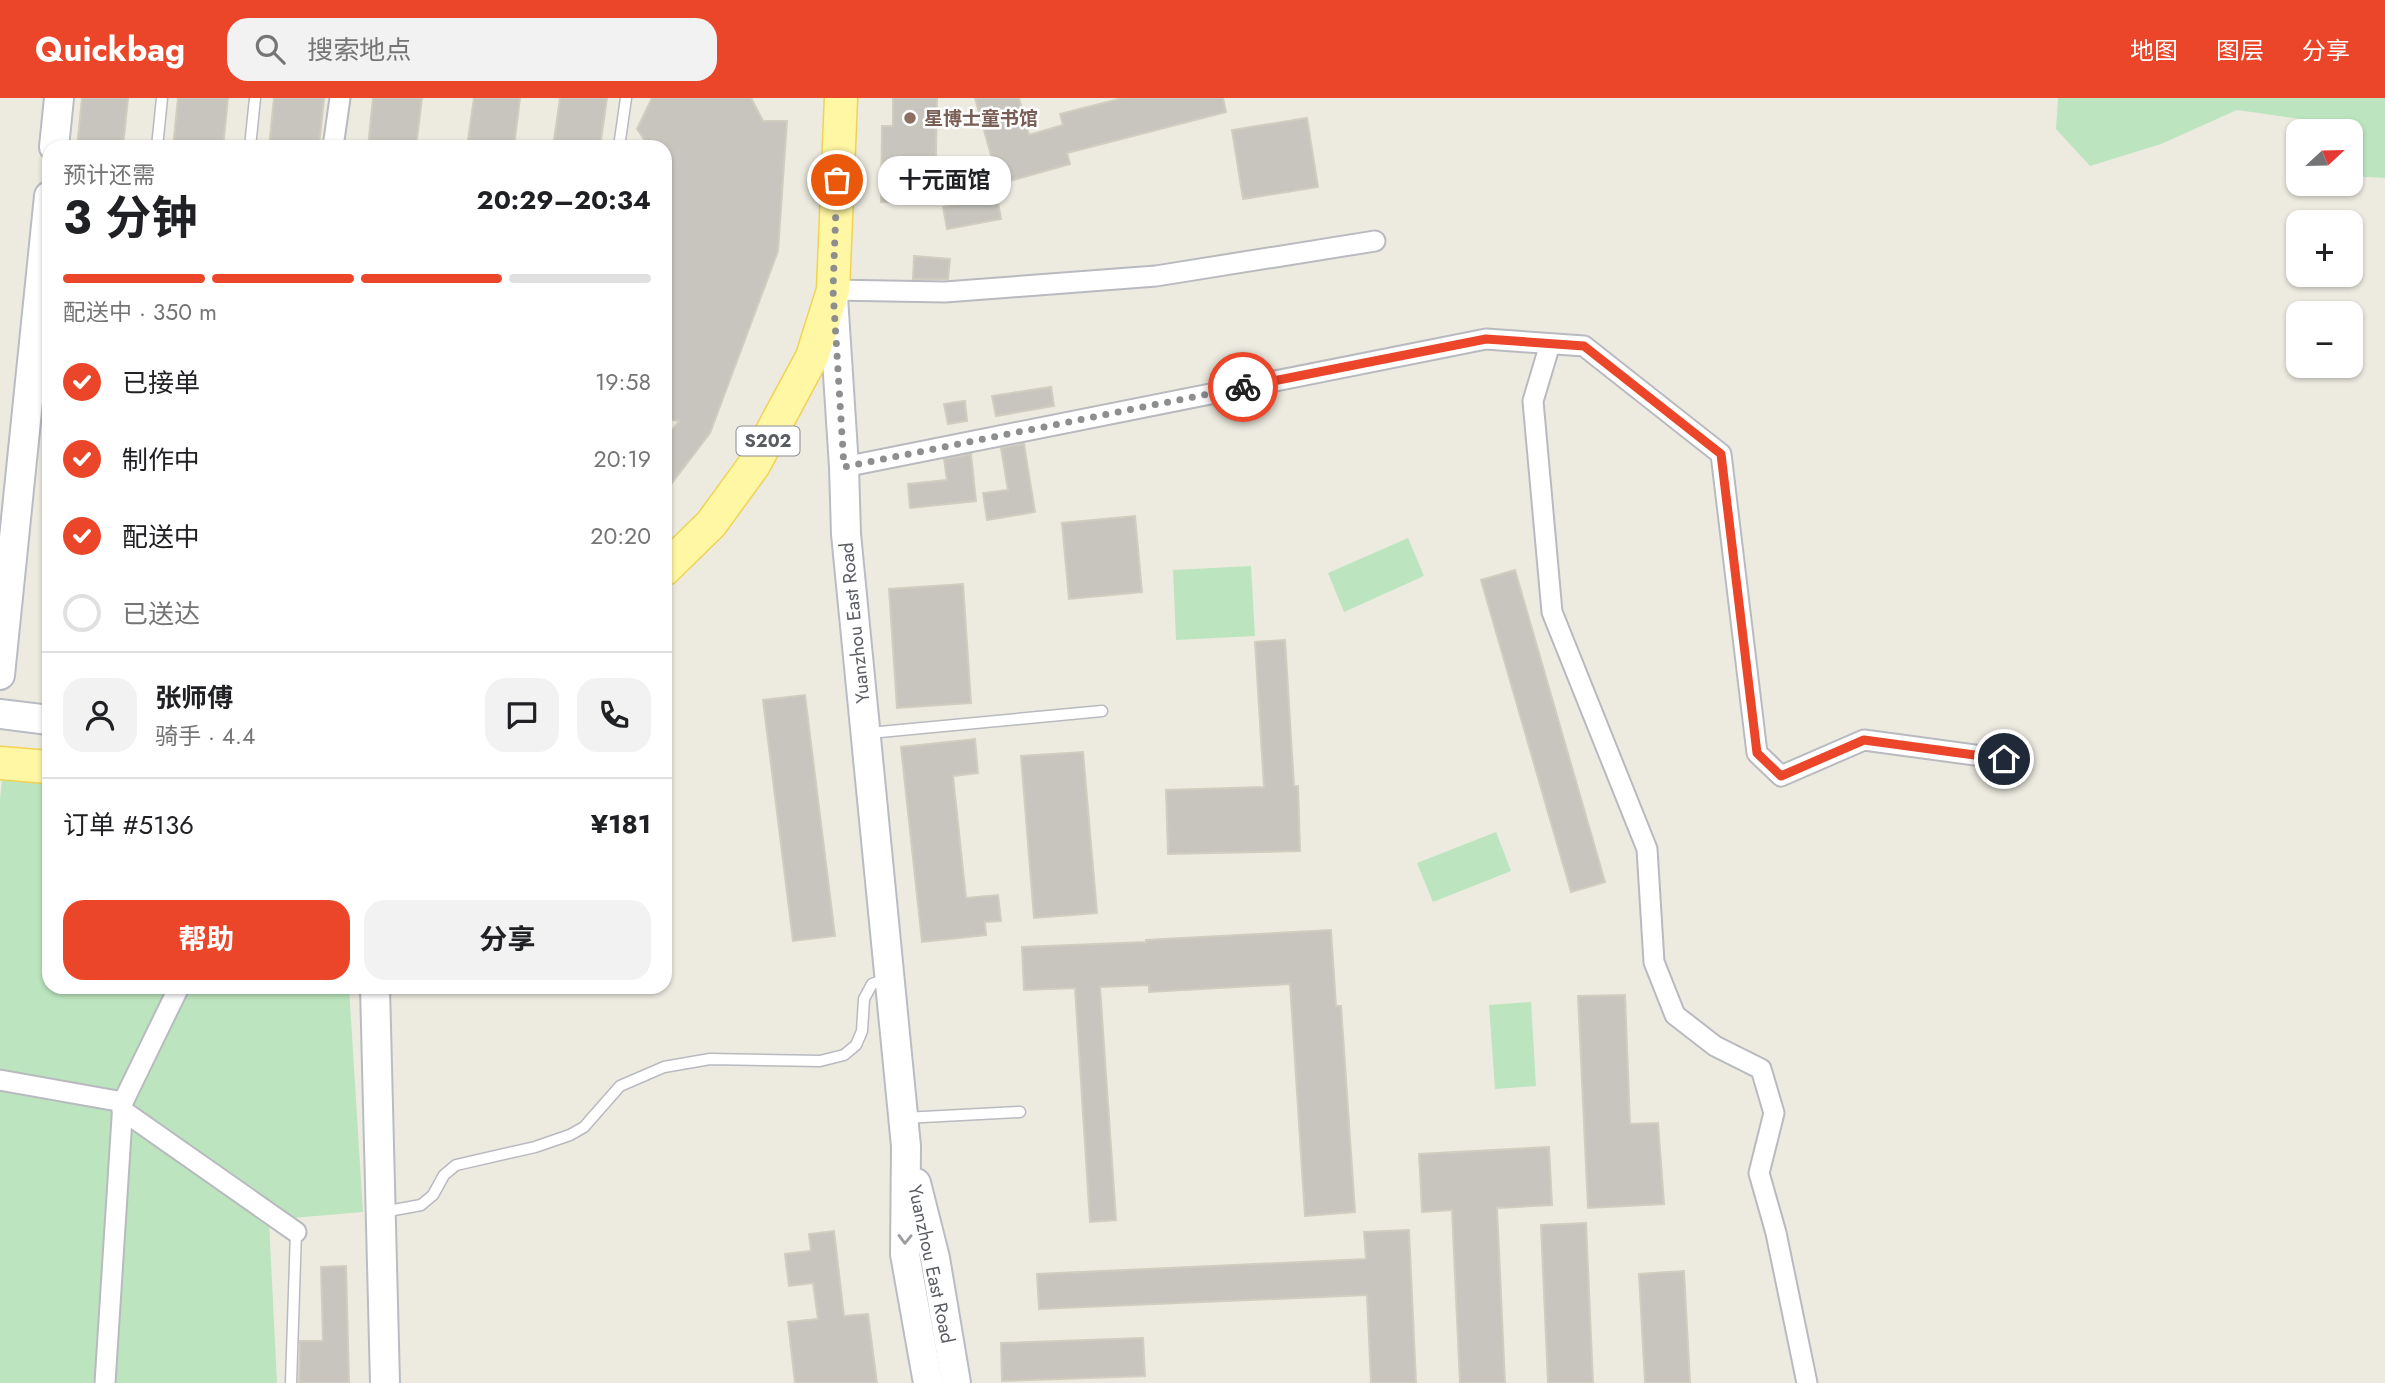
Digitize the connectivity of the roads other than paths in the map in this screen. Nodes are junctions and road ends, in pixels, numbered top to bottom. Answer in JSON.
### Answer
{"nodes":[{"id":1,"x":59,"y":98,"type":"edge"},
{"id":2,"x":162,"y":98,"type":"edge"},
{"id":3,"x":255,"y":98,"type":"edge"},
{"id":4,"x":340,"y":98,"type":"edge"},
{"id":5,"x":626,"y":98,"type":"edge"},
{"id":6,"x":841,"y":98,"type":"edge"},
{"id":7,"x":55,"y":140,"type":"edge"},
{"id":8,"x":158,"y":140,"type":"edge"},
{"id":9,"x":251,"y":140,"type":"edge"},
{"id":10,"x":334,"y":140,"type":"edge"},
{"id":11,"x":620,"y":140,"type":"edge"},
{"id":12,"x":1375,"y":241,"type":"dead end"},
{"id":13,"x":42,"y":264,"type":"edge"},
{"id":14,"x":833,"y":290,"type":"junction"},
{"id":15,"x":1550,"y":344,"type":"junction"},
{"id":16,"x":844,"y":467,"type":"junction"},
{"id":17,"x":672,"y":554,"type":"edge"},
{"id":18,"x":0,"y":675,"type":"edge"},
{"id":19,"x":1102,"y":711,"type":"dead end"},
{"id":20,"x":0,"y":714,"type":"edge"},
{"id":21,"x":42,"y":719,"type":"edge"},
{"id":22,"x":865,"y":734,"type":"junction"},
{"id":23,"x":2004,"y":759,"type":"dead end"},
{"id":24,"x":890,"y":978,"type":"junction"},
{"id":25,"x":176,"y":994,"type":"edge"},
{"id":26,"x":375,"y":994,"type":"edge"},
{"id":27,"x":0,"y":1080,"type":"edge"},
{"id":28,"x":122,"y":1106,"type":"junction"},
{"id":29,"x":1020,"y":1112,"type":"dead end"},
{"id":30,"x":903,"y":1118,"type":"junction"},
{"id":31,"x":906,"y":1146,"type":"junction"},
{"id":32,"x":381,"y":1213,"type":"junction"},
{"id":33,"x":296,"y":1233,"type":"joint"},
{"id":34,"x":105,"y":1383,"type":"edge"},
{"id":35,"x":291,"y":1383,"type":"edge"},
{"id":36,"x":385,"y":1383,"type":"edge"},
{"id":37,"x":928,"y":1383,"type":"edge"},
{"id":38,"x":956,"y":1383,"type":"edge"},
{"id":39,"x":1807,"y":1383,"type":"edge"}],
"edges":[{"from":1,"to":7,"type":"main road"},
{"from":2,"to":8,"type":"lane"},
{"from":3,"to":9,"type":"lane"},
{"from":4,"to":10,"type":"street"},
{"from":5,"to":11,"type":"lane"},
{"from":6,"to":14,"type":"main road","name":"Yuanzhou East Road","number":"S202"},
{"from":12,"to":14,"type":"street"},
{"from":13,"to":18,"type":"main road"},
{"from":14,"to":16,"type":"main road","name":"Yuanzhou East Road"},
{"from":14,"to":17,"type":"main road","number":"S202"},
{"from":15,"to":16,"type":"street"},
{"from":15,"to":23,"type":"street"},
{"from":15,"to":39,"type":"street"},
{"from":16,"to":22,"type":"main road","name":"Yuanzhou East Road"},
{"from":19,"to":22,"type":"lane"},
{"from":20,"to":21,"type":"main road"},
{"from":22,"to":24,"type":"main road","name":"Yuanzhou East Road"},
{"from":24,"to":30,"type":"main road","name":"Yuanzhou East Road"},
{"from":24,"to":32,"type":"lane"},
{"from":25,"to":28,"type":"street"},
{"from":26,"to":32,"type":"main road"},
{"from":27,"to":28,"type":"street"},
{"from":28,"to":33,"type":"street"},
{"from":28,"to":34,"type":"street"},
{"from":29,"to":30,"type":"lane"},
{"from":30,"to":31,"type":"main road","name":"Yuanzhou East Road"},
{"from":31,"to":37,"type":"main road","name":"Yuanzhou East Road","one_way":true},
{"from":31,"to":38,"type":"main road","name":"Yuanzhou East Road"},
{"from":32,"to":36,"type":"main road"},
{"from":33,"to":35,"type":"lane"}]}
